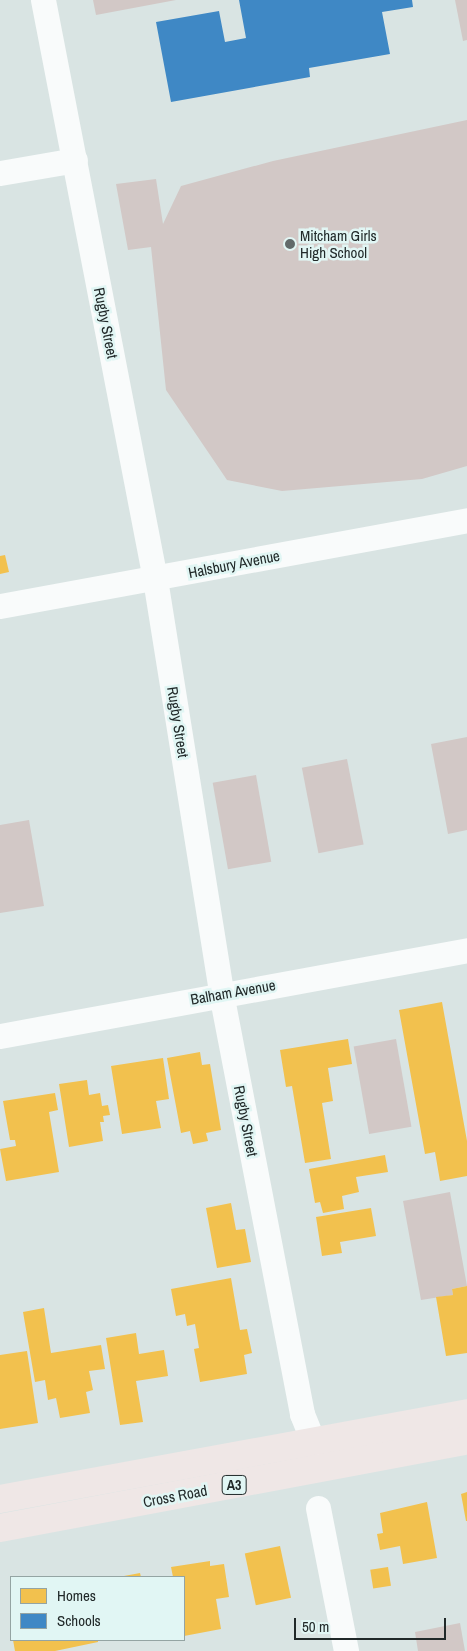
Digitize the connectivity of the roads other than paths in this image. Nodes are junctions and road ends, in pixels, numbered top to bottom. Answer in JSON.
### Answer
{"nodes":[{"id":1,"x":43,"y":0,"type":"edge"},
{"id":2,"x":74,"y":160,"type":"junction"},
{"id":3,"x":0,"y":173,"type":"edge"},
{"id":4,"x":467,"y":520,"type":"edge"},
{"id":5,"x":155,"y":579,"type":"junction"},
{"id":6,"x":0,"y":606,"type":"edge"},
{"id":7,"x":467,"y":950,"type":"edge"},
{"id":8,"x":221,"y":993,"type":"junction"},
{"id":9,"x":0,"y":1036,"type":"edge"},
{"id":10,"x":467,"y":1414,"type":"edge"},
{"id":11,"x":467,"y":1441,"type":"edge"},
{"id":12,"x":314,"y":1443,"type":"junction"},
{"id":13,"x":0,"y":1499,"type":"edge"},
{"id":14,"x":318,"y":1508,"type":"dead end"},
{"id":15,"x":0,"y":1528,"type":"edge"},
{"id":16,"x":346,"y":1651,"type":"edge"}],
"edges":[{"from":1,"to":2,"type":"street","name":"Rugby Street"},
{"from":2,"to":3,"type":"street"},
{"from":2,"to":5,"type":"street","name":"Rugby Street"},
{"from":4,"to":5,"type":"street","name":"Halsbury Avenue"},
{"from":5,"to":6,"type":"street","name":"Halsbury Avenue"},
{"from":5,"to":8,"type":"street","name":"Rugby Street"},
{"from":7,"to":8,"type":"street","name":"Balham Avenue"},
{"from":8,"to":9,"type":"street","name":"Balham Avenue"},
{"from":8,"to":12,"type":"street","name":"Rugby Street"},
{"from":10,"to":12,"type":"highway","name":"Cross Road","number":"A3"},
{"from":11,"to":15,"type":"highway","name":"Cross Road","number":"A3"},
{"from":12,"to":13,"type":"highway","name":"Cross Road","number":"A3"},
{"from":14,"to":16,"type":"street"}]}
